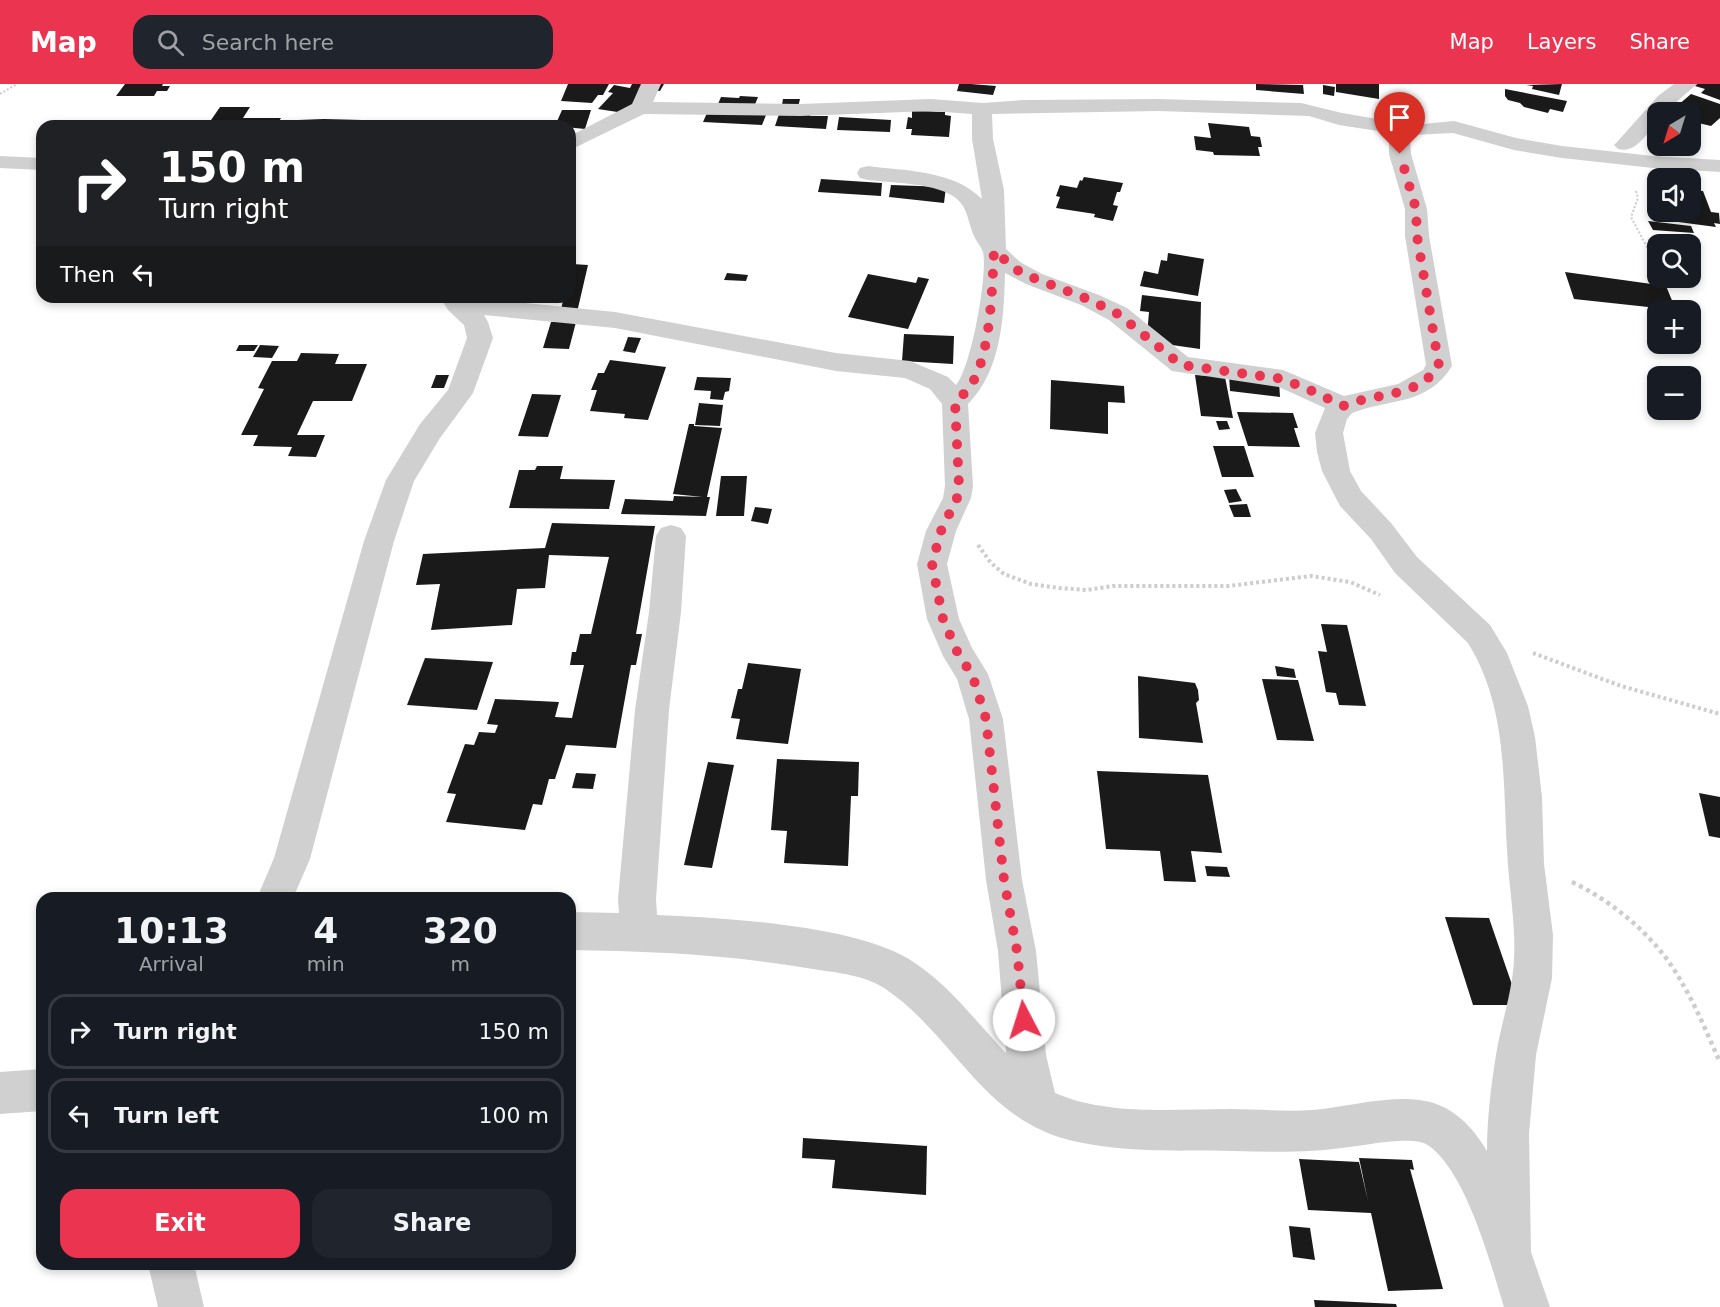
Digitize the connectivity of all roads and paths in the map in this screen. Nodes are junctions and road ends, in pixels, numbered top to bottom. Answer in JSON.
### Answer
{"nodes":[{"id":1,"x":17,"y":84,"type":"edge"},
{"id":2,"x":651,"y":84,"type":"edge"},
{"id":3,"x":1688,"y":84,"type":"edge"},
{"id":4,"x":0,"y":94,"type":"edge"},
{"id":5,"x":640,"y":108,"type":"junction"},
{"id":6,"x":983,"y":118,"type":"junction"},
{"id":7,"x":1409,"y":129,"type":"junction"},
{"id":8,"x":576,"y":141,"type":"edge"},
{"id":9,"x":1624,"y":152,"type":"junction"},
{"id":10,"x":0,"y":162,"type":"edge"},
{"id":11,"x":36,"y":164,"type":"edge"},
{"id":12,"x":1720,"y":165,"type":"edge"},
{"id":13,"x":868,"y":173,"type":"dead end"},
{"id":14,"x":1647,"y":247,"type":"edge"},
{"id":15,"x":994,"y":251,"type":"junction"},
{"id":16,"x":456,"y":303,"type":"edge"},
{"id":17,"x":471,"y":303,"type":"edge"},
{"id":18,"x":955,"y":402,"type":"junction"},
{"id":19,"x":1343,"y":406,"type":"junction"},
{"id":20,"x":957,"y":498,"type":"junction"},
{"id":21,"x":671,"y":536,"type":"dead end"},
{"id":22,"x":1388,"y":598,"type":"dead end"},
{"id":23,"x":1479,"y":634,"type":"junction"},
{"id":24,"x":1720,"y":714,"type":"edge"},
{"id":25,"x":1526,"y":864,"type":"junction"},
{"id":26,"x":278,"y":892,"type":"edge"},
{"id":27,"x":576,"y":931,"type":"edge"},
{"id":28,"x":639,"y":932,"type":"junction"},
{"id":29,"x":1720,"y":1062,"type":"edge"},
{"id":30,"x":36,"y":1090,"type":"edge"},
{"id":31,"x":0,"y":1093,"type":"edge"},
{"id":32,"x":1036,"y":1105,"type":"junction"},
{"id":33,"x":1509,"y":1252,"type":"junction"},
{"id":34,"x":173,"y":1270,"type":"edge"},
{"id":35,"x":182,"y":1307,"type":"edge"},
{"id":36,"x":1527,"y":1307,"type":"edge"}],
"edges":[{"from":1,"to":4,"type":"path"},
{"from":2,"to":5,"type":"street"},
{"from":3,"to":9,"type":"street"},
{"from":5,"to":6,"type":"street"},
{"from":5,"to":8,"type":"street"},
{"from":6,"to":7,"type":"street"},
{"from":6,"to":15,"type":"street"},
{"from":7,"to":9,"type":"street"},
{"from":7,"to":19,"type":"street"},
{"from":9,"to":12,"type":"street"},
{"from":9,"to":14,"type":"path"},
{"from":10,"to":11,"type":"street"},
{"from":13,"to":15,"type":"street"},
{"from":15,"to":18,"type":"street"},
{"from":15,"to":19,"type":"street"},
{"from":16,"to":26,"type":"street"},
{"from":17,"to":18,"type":"street"},
{"from":18,"to":20,"type":"street"},
{"from":19,"to":23,"type":"street"},
{"from":20,"to":22,"type":"path"},
{"from":20,"to":32,"type":"street"},
{"from":21,"to":28,"type":"street"},
{"from":23,"to":24,"type":"path"},
{"from":23,"to":25,"type":"street"},
{"from":25,"to":29,"type":"path"},
{"from":25,"to":33,"type":"street"},
{"from":27,"to":28,"type":"street"},
{"from":28,"to":32,"type":"street"},
{"from":30,"to":31,"type":"street"},
{"from":32,"to":33,"type":"street"},
{"from":33,"to":36,"type":"street"},
{"from":34,"to":35,"type":"street"}]}
